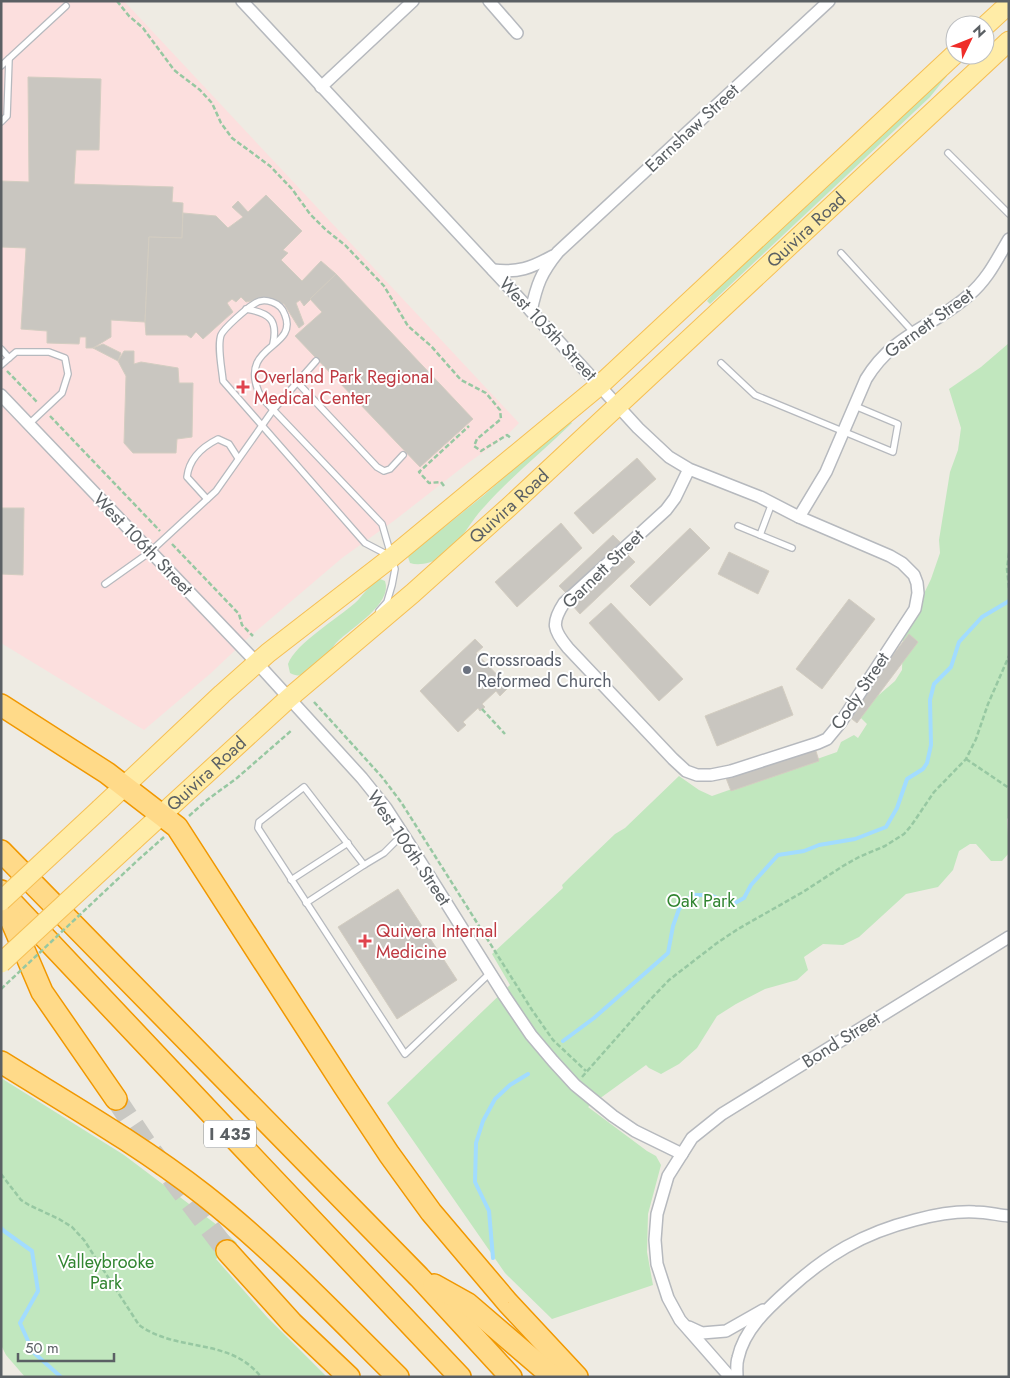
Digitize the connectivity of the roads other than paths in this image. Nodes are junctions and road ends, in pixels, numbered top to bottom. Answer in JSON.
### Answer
{"nodes":[{"id":1,"x":242,"y":1,"type":"edge"},
{"id":2,"x":413,"y":1,"type":"edge"},
{"id":3,"x":489,"y":1,"type":"edge"},
{"id":4,"x":828,"y":2,"type":"edge"},
{"id":5,"x":1009,"y":4,"type":"edge"},
{"id":6,"x":66,"y":6,"type":"dead end"},
{"id":7,"x":995,"y":17,"type":"edge"},
{"id":8,"x":517,"y":33,"type":"dead end"},
{"id":9,"x":1009,"y":41,"type":"edge"},
{"id":10,"x":9,"y":59,"type":"junction"},
{"id":11,"x":945,"y":63,"type":"edge"},
{"id":12,"x":1,"y":66,"type":"edge"},
{"id":13,"x":321,"y":87,"type":"junction"},
{"id":14,"x":1,"y":122,"type":"edge"},
{"id":15,"x":948,"y":153,"type":"dead end"},
{"id":16,"x":1009,"y":214,"type":"edge"},
{"id":17,"x":1009,"y":239,"type":"edge"},
{"id":18,"x":558,"y":252,"type":"junction"},
{"id":19,"x":841,"y":253,"type":"dead end"},
{"id":20,"x":493,"y":270,"type":"junction"},
{"id":21,"x":246,"y":309,"type":"junction"},
{"id":22,"x":531,"y":311,"type":"junction"},
{"id":23,"x":913,"y":332,"type":"junction"},
{"id":24,"x":273,"y":344,"type":"junction"},
{"id":25,"x":1,"y":349,"type":"edge"},
{"id":26,"x":9,"y":358,"type":"junction"},
{"id":27,"x":316,"y":361,"type":"dead end"},
{"id":28,"x":721,"y":363,"type":"dead end"},
{"id":29,"x":3,"y":366,"type":"edge"},
{"id":30,"x":297,"y":382,"type":"junction"},
{"id":31,"x":600,"y":385,"type":"junction"},
{"id":32,"x":1,"y":395,"type":"edge"},
{"id":33,"x":618,"y":406,"type":"junction"},
{"id":34,"x":855,"y":406,"type":"junction"},
{"id":35,"x":273,"y":410,"type":"junction"},
{"id":36,"x":29,"y":424,"type":"junction"},
{"id":37,"x":262,"y":426,"type":"junction"},
{"id":38,"x":844,"y":431,"type":"junction"},
{"id":39,"x":404,"y":455,"type":"dead end"},
{"id":40,"x":238,"y":458,"type":"junction"},
{"id":41,"x":690,"y":469,"type":"junction"},
{"id":42,"x":207,"y":499,"type":"junction"},
{"id":43,"x":772,"y":503,"type":"junction"},
{"id":44,"x":799,"y":517,"type":"junction"},
{"id":45,"x":738,"y":526,"type":"dead end"},
{"id":46,"x":760,"y":536,"type":"junction"},
{"id":47,"x":792,"y":548,"type":"dead end"},
{"id":48,"x":150,"y":552,"type":"junction"},
{"id":49,"x":392,"y":557,"type":"junction"},
{"id":50,"x":914,"y":575,"type":"joint"},
{"id":51,"x":105,"y":584,"type":"dead end"},
{"id":52,"x":372,"y":617,"type":"dead end"},
{"id":53,"x":257,"y":663,"type":"junction"},
{"id":54,"x":289,"y":698,"type":"junction"},
{"id":55,"x":1,"y":705,"type":"edge"},
{"id":56,"x":697,"y":775,"type":"joint"},
{"id":57,"x":124,"y":786,"type":"junction"},
{"id":58,"x":161,"y":815,"type":"junction"},
{"id":59,"x":403,"y":834,"type":"junction"},
{"id":60,"x":348,"y":843,"type":"junction"},
{"id":61,"x":1,"y":851,"type":"edge"},
{"id":62,"x":364,"y":865,"type":"junction"},
{"id":63,"x":291,"y":880,"type":"junction"},
{"id":64,"x":1,"y":891,"type":"edge"},
{"id":65,"x":1,"y":896,"type":"edge"},
{"id":66,"x":1,"y":901,"type":"edge"},
{"id":67,"x":306,"y":903,"type":"junction"},
{"id":68,"x":1009,"y":937,"type":"edge"},
{"id":69,"x":1,"y":962,"type":"edge"},
{"id":70,"x":490,"y":973,"type":"junction"},
{"id":71,"x":1,"y":1062,"type":"edge"},
{"id":72,"x":116,"y":1099,"type":"tunnel mouth"},
{"id":73,"x":682,"y":1154,"type":"junction"},
{"id":74,"x":1009,"y":1216,"type":"edge"},
{"id":75,"x":227,"y":1251,"type":"tunnel mouth"},
{"id":76,"x":419,"y":1276,"type":"junction"},
{"id":77,"x":773,"y":1304,"type":"junction"},
{"id":78,"x":684,"y":1325,"type":"junction"},
{"id":79,"x":349,"y":1377,"type":"edge"},
{"id":80,"x":398,"y":1377,"type":"edge"},
{"id":81,"x":460,"y":1377,"type":"edge"},
{"id":82,"x":511,"y":1377,"type":"edge"},
{"id":83,"x":553,"y":1377,"type":"edge"},
{"id":84,"x":577,"y":1377,"type":"edge"},
{"id":85,"x":730,"y":1377,"type":"edge"},
{"id":86,"x":737,"y":1377,"type":"edge"}],
"edges":[{"from":1,"to":13,"type":"street","name":"West 105th Street"},
{"from":2,"to":13,"type":"street"},
{"from":3,"to":8,"type":"street"},
{"from":4,"to":18,"type":"street","name":"Earnshaw Street"},
{"from":5,"to":7,"type":"main road"},
{"from":6,"to":10,"type":"lane"},
{"from":9,"to":33,"type":"main road","name":"Quivira Road"},
{"from":10,"to":12,"type":"lane"},
{"from":10,"to":14,"type":"lane"},
{"from":11,"to":31,"type":"main road","name":"Quivira Road"},
{"from":13,"to":20,"type":"street","name":"West 105th Street"},
{"from":15,"to":16,"type":"lane"},
{"from":17,"to":23,"type":"street","name":"Garnett Street"},
{"from":18,"to":20,"type":"street","name":"Earnshaw Street"},
{"from":18,"to":22,"type":"street","name":"Earnshaw Street"},
{"from":19,"to":23,"type":"lane"},
{"from":20,"to":22,"type":"street","name":"West 105th Street"},
{"from":21,"to":24,"type":"lane"},
{"from":21,"to":24,"type":"lane"},
{"from":21,"to":37,"type":"lane"},
{"from":22,"to":31,"type":"street","name":"West 105th Street"},
{"from":23,"to":34,"type":"street","name":"Garnett Street"},
{"from":24,"to":35,"type":"lane"},
{"from":25,"to":26,"type":"lane"},
{"from":26,"to":29,"type":"lane"},
{"from":26,"to":36,"type":"lane"},
{"from":27,"to":30,"type":"lane"},
{"from":28,"to":38,"type":"lane"},
{"from":30,"to":35,"type":"lane"},
{"from":30,"to":39,"type":"lane"},
{"from":31,"to":33,"type":"street","name":"West 105th Street"},
{"from":31,"to":49,"type":"main road","name":"Quivira Road"},
{"from":32,"to":36,"type":"street","name":"West 106th Street"},
{"from":33,"to":41,"type":"street","name":"West 105th Street"},
{"from":33,"to":54,"type":"main road","name":"Quivira Road"},
{"from":34,"to":38,"type":"street","name":"Garnett Street"},
{"from":34,"to":38,"type":"lane"},
{"from":35,"to":37,"type":"lane"},
{"from":35,"to":49,"type":"lane"},
{"from":36,"to":48,"type":"street","name":"West 106th Street"},
{"from":37,"to":40,"type":"lane"},
{"from":37,"to":49,"type":"lane"},
{"from":38,"to":44,"type":"street","name":"Garnett Street"},
{"from":40,"to":42,"type":"lane"},
{"from":40,"to":42,"type":"lane"},
{"from":41,"to":43,"type":"street","name":"West 105th Street"},
{"from":41,"to":56,"type":"street","name":"Garnett Street"},
{"from":42,"to":48,"type":"lane"},
{"from":43,"to":44,"type":"street","name":"West 105th Street"},
{"from":43,"to":46,"type":"lane"},
{"from":44,"to":50,"type":"street","name":"West 105th Street"},
{"from":45,"to":46,"type":"lane"},
{"from":46,"to":47,"type":"lane"},
{"from":48,"to":51,"type":"lane"},
{"from":48,"to":53,"type":"street","name":"West 106th Street"},
{"from":49,"to":52,"type":"lane"},
{"from":49,"to":53,"type":"main road","name":"Quivira Road"},
{"from":50,"to":56,"type":"street","name":"Cody Street"},
{"from":53,"to":54,"type":"street","name":"West 106th Street"},
{"from":53,"to":57,"type":"main road","name":"Quivira Road"},
{"from":54,"to":58,"type":"main road","name":"Quivira Road"},
{"from":54,"to":59,"type":"street","name":"West 106th Street"},
{"from":55,"to":57,"type":"highway"},
{"from":57,"to":58,"type":"highway"},
{"from":57,"to":66,"type":"main road","name":"Quivira Road","bridge":true},
{"from":58,"to":69,"type":"main road","name":"Quivira Road","bridge":true},
{"from":58,"to":84,"type":"highway"},
{"from":59,"to":62,"type":"lane"},
{"from":59,"to":70,"type":"street","name":"West 106th Street"},
{"from":60,"to":62,"type":"lane"},
{"from":60,"to":63,"type":"lane"},
{"from":60,"to":63,"type":"lane"},
{"from":61,"to":76,"type":"highway","number":"I 435"},
{"from":62,"to":67,"type":"lane"},
{"from":63,"to":67,"type":"lane"},
{"from":64,"to":81,"type":"highway","number":"I 435"},
{"from":65,"to":72,"type":"highway"},
{"from":67,"to":70,"type":"lane"},
{"from":68,"to":73,"type":"street","name":"Bond Street"},
{"from":70,"to":73,"type":"street","name":"West 106th Street"},
{"from":71,"to":80,"type":"highway"},
{"from":73,"to":78,"type":"street"},
{"from":74,"to":77,"type":"street"},
{"from":75,"to":79,"type":"highway"},
{"from":76,"to":82,"type":"highway","number":"I 435"},
{"from":76,"to":83,"type":"highway"},
{"from":77,"to":78,"type":"street"},
{"from":77,"to":86,"type":"street"},
{"from":78,"to":85,"type":"street"}]}
